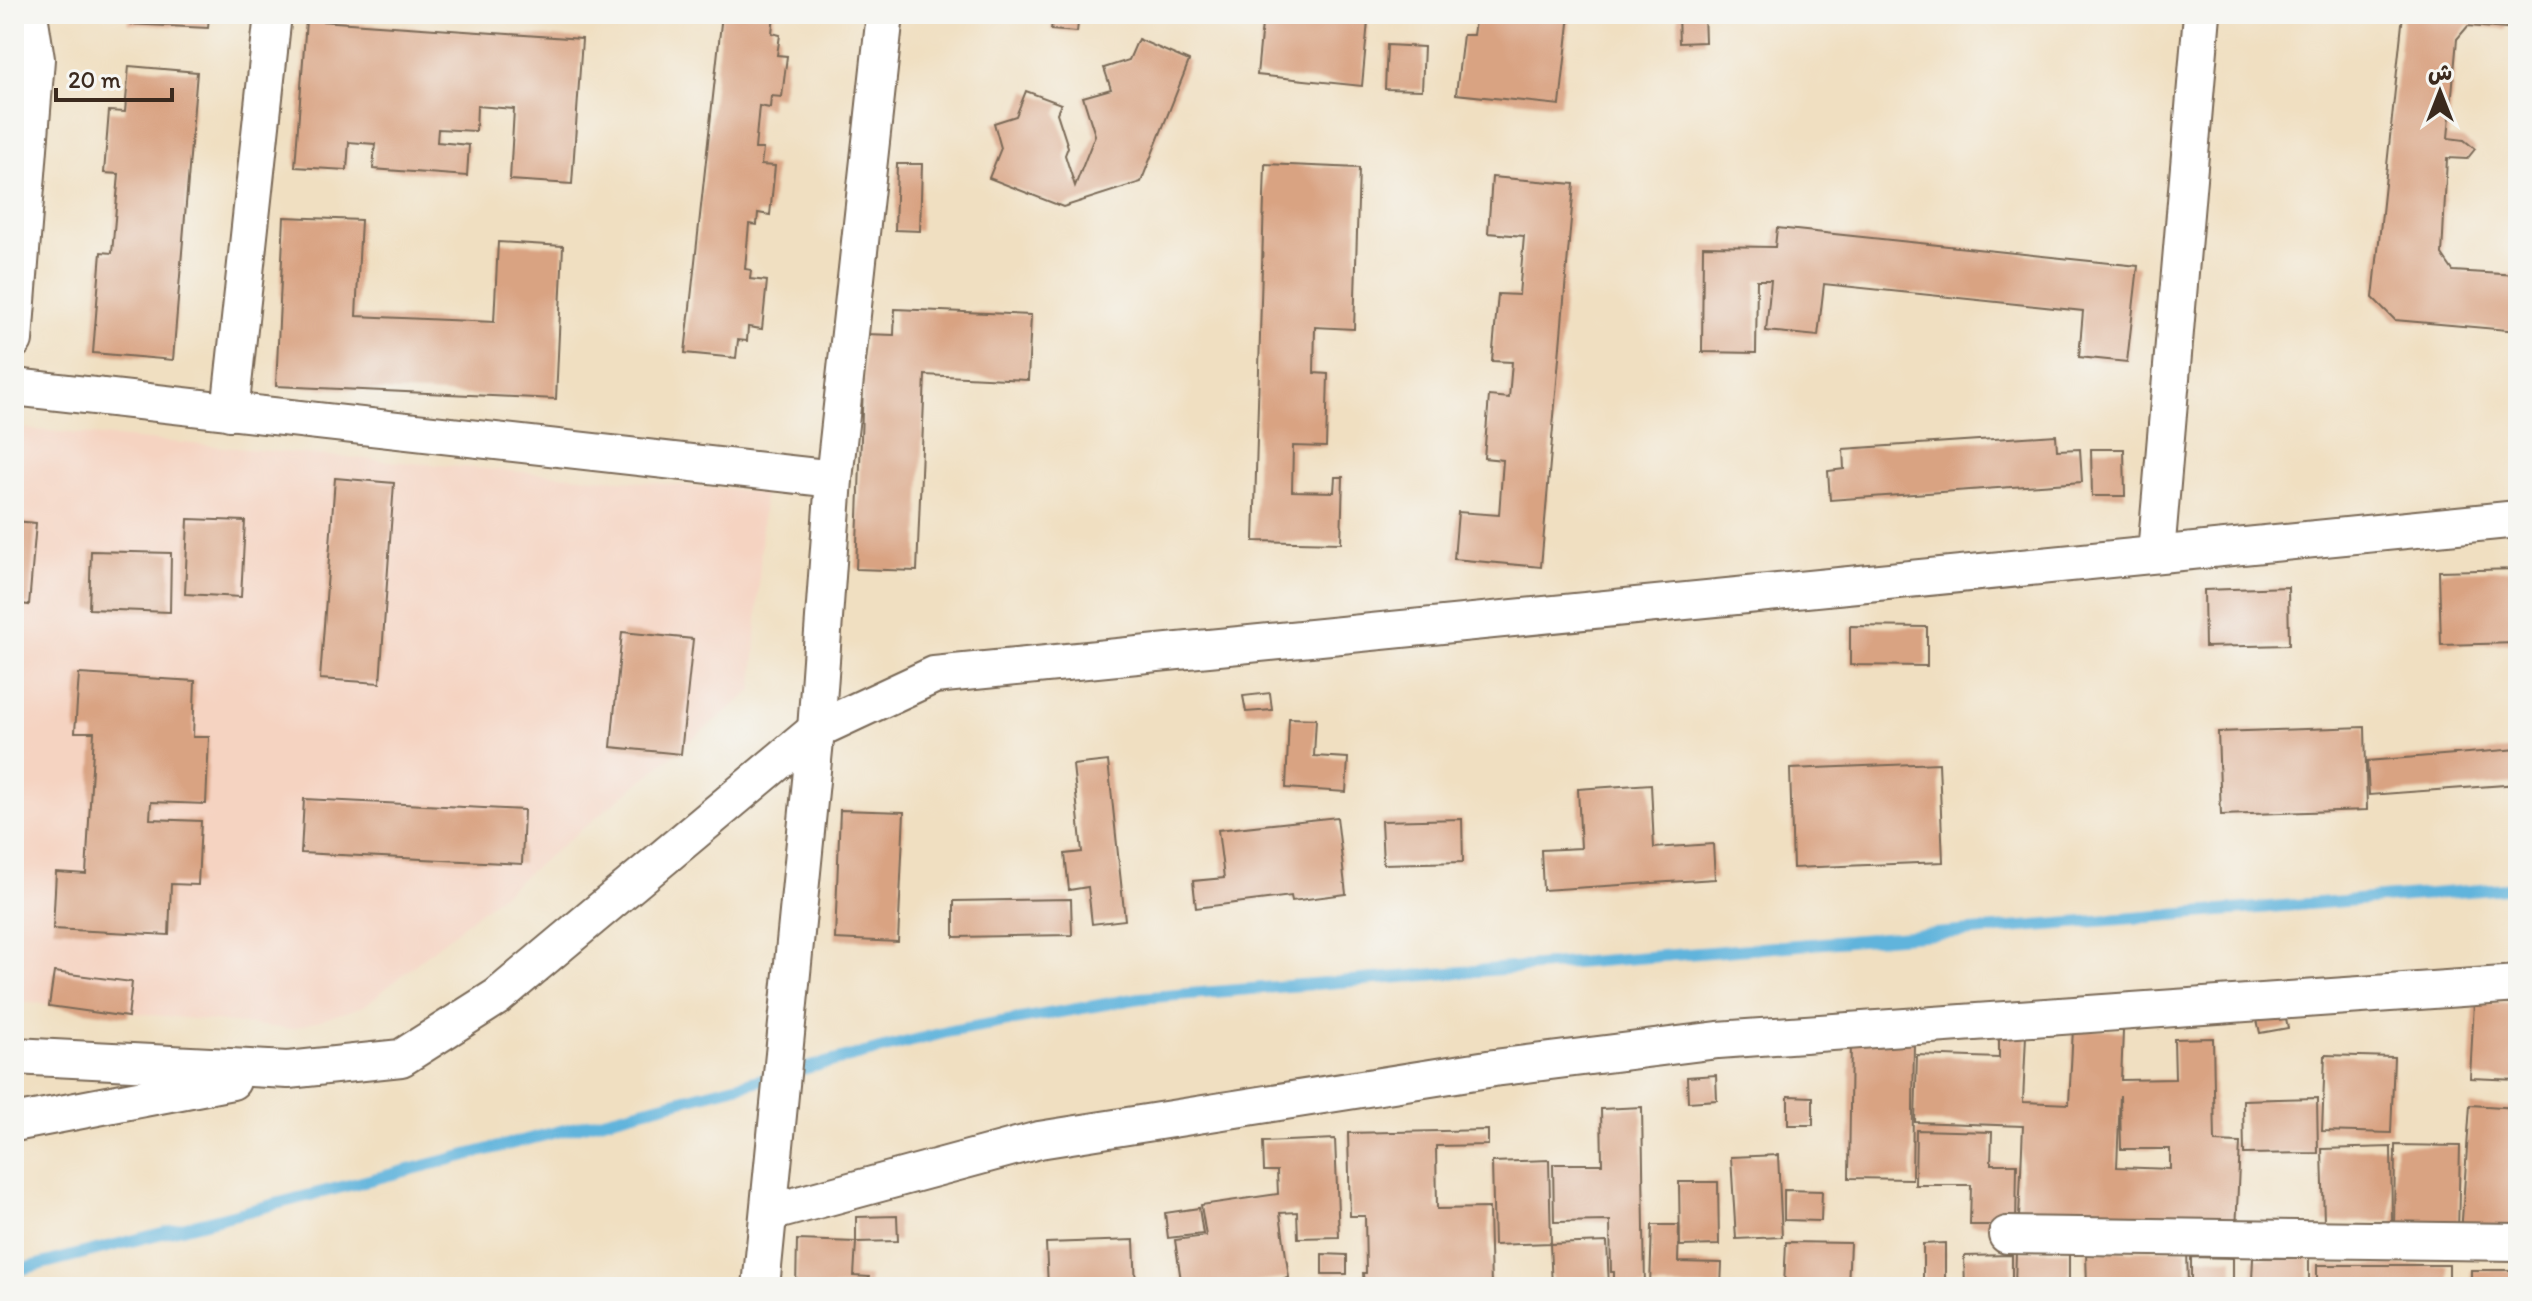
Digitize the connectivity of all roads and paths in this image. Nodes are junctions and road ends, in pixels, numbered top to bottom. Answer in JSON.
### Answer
{"nodes":[{"id":1,"x":29,"y":14,"type":"edge"},
{"id":2,"x":273,"y":14,"type":"edge"},
{"id":3,"x":885,"y":14,"type":"edge"},
{"id":4,"x":2202,"y":14,"type":"edge"},
{"id":5,"x":14,"y":340,"type":"edge"},
{"id":6,"x":14,"y":387,"type":"edge"},
{"id":7,"x":230,"y":412,"type":"junction"},
{"id":8,"x":834,"y":479,"type":"junction"},
{"id":9,"x":2518,"y":519,"type":"edge"},
{"id":10,"x":2156,"y":554,"type":"junction"},
{"id":11,"x":816,"y":730,"type":"junction"},
{"id":12,"x":2518,"y":984,"type":"edge"},
{"id":13,"x":14,"y":1056,"type":"edge"},
{"id":14,"x":288,"y":1070,"type":"junction"},
{"id":15,"x":14,"y":1123,"type":"edge"},
{"id":16,"x":769,"y":1213,"type":"junction"},
{"id":17,"x":2007,"y":1235,"type":"dead end"},
{"id":18,"x":2518,"y":1242,"type":"edge"},
{"id":19,"x":761,"y":1287,"type":"edge"}],
"edges":[{"from":1,"to":5,"type":"street"},
{"from":2,"to":7,"type":"street"},
{"from":3,"to":8,"type":"street"},
{"from":4,"to":10,"type":"street"},
{"from":6,"to":7,"type":"street"},
{"from":7,"to":8,"type":"street"},
{"from":8,"to":11,"type":"street"},
{"from":9,"to":10,"type":"street"},
{"from":10,"to":11,"type":"street"},
{"from":11,"to":14,"type":"street"},
{"from":11,"to":16,"type":"street"},
{"from":12,"to":16,"type":"street"},
{"from":13,"to":14,"type":"street"},
{"from":14,"to":15,"type":"street"},
{"from":16,"to":19,"type":"street"},
{"from":17,"to":18,"type":"street"}]}
